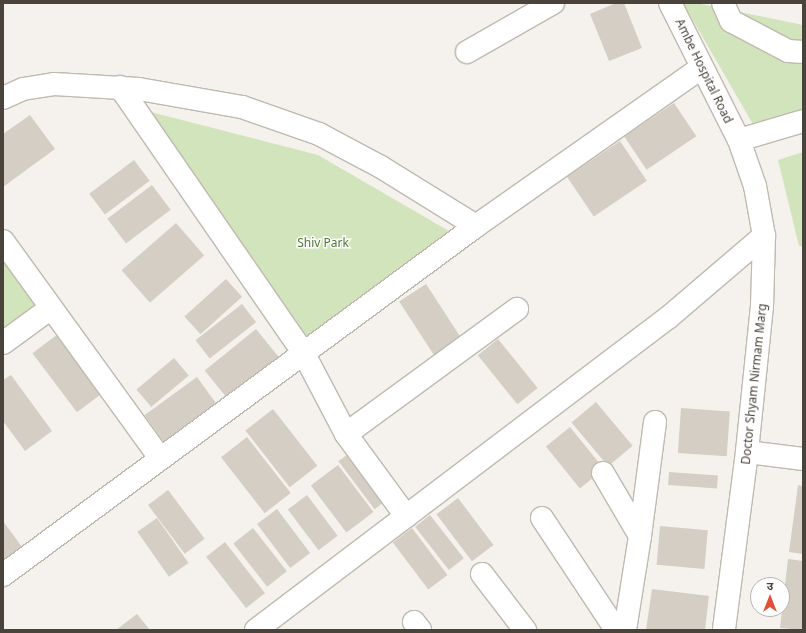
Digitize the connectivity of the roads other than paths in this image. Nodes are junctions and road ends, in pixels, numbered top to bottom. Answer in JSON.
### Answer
{"nodes":[{"id":1,"x":553,"y":3,"type":"edge"},
{"id":2,"x":670,"y":3,"type":"edge"},
{"id":3,"x":723,"y":3,"type":"edge"},
{"id":4,"x":467,"y":52,"type":"dead end"},
{"id":5,"x":803,"y":52,"type":"edge"},
{"id":6,"x":702,"y":67,"type":"junction"},
{"id":7,"x":120,"y":87,"type":"junction"},
{"id":8,"x":3,"y":98,"type":"edge"},
{"id":9,"x":803,"y":121,"type":"edge"},
{"id":10,"x":738,"y":140,"type":"junction"},
{"id":11,"x":476,"y":226,"type":"junction"},
{"id":12,"x":764,"y":236,"type":"junction"},
{"id":13,"x":3,"y":241,"type":"edge"},
{"id":14,"x":51,"y":308,"type":"junction"},
{"id":15,"x":517,"y":310,"type":"dead end"},
{"id":16,"x":3,"y":343,"type":"edge"},
{"id":17,"x":304,"y":354,"type":"junction"},
{"id":18,"x":655,"y":422,"type":"dead end"},
{"id":19,"x":346,"y":434,"type":"junction"},
{"id":20,"x":747,"y":452,"type":"junction"},
{"id":21,"x":160,"y":458,"type":"junction"},
{"id":22,"x":803,"y":459,"type":"edge"},
{"id":23,"x":603,"y":473,"type":"dead end"},
{"id":24,"x":406,"y":516,"type":"junction"},
{"id":25,"x":542,"y":518,"type":"dead end"},
{"id":26,"x":640,"y":536,"type":"junction"},
{"id":27,"x":482,"y":574,"type":"dead end"},
{"id":28,"x":3,"y":576,"type":"edge"},
{"id":29,"x":256,"y":630,"type":"edge"},
{"id":30,"x":525,"y":630,"type":"edge"},
{"id":31,"x":616,"y":630,"type":"edge"},
{"id":32,"x":625,"y":630,"type":"edge"},
{"id":33,"x":724,"y":630,"type":"edge"}],
"edges":[{"from":1,"to":4,"type":"street"},
{"from":2,"to":6,"type":"street","name":"Ambe Hospital Road"},
{"from":3,"to":5,"type":"street"},
{"from":6,"to":10,"type":"street","name":"Ambe Hospital Road"},
{"from":6,"to":11,"type":"street"},
{"from":7,"to":8,"type":"street"},
{"from":7,"to":11,"type":"street"},
{"from":7,"to":17,"type":"street"},
{"from":9,"to":10,"type":"street"},
{"from":10,"to":12,"type":"street","name":"Doctor Shyam Nirmam Marg"},
{"from":11,"to":17,"type":"street"},
{"from":12,"to":20,"type":"street","name":"Doctor Shyam Nirmam Marg"},
{"from":12,"to":24,"type":"street"},
{"from":13,"to":14,"type":"street"},
{"from":14,"to":16,"type":"street"},
{"from":14,"to":21,"type":"street"},
{"from":15,"to":19,"type":"street"},
{"from":17,"to":19,"type":"street"},
{"from":17,"to":21,"type":"street"},
{"from":18,"to":26,"type":"street"},
{"from":19,"to":24,"type":"street"},
{"from":20,"to":22,"type":"street"},
{"from":20,"to":33,"type":"street","name":"Doctor Shyam Nirmam Marg"},
{"from":21,"to":28,"type":"street"},
{"from":23,"to":26,"type":"street"},
{"from":24,"to":29,"type":"street"},
{"from":25,"to":31,"type":"street"},
{"from":26,"to":32,"type":"street"},
{"from":27,"to":30,"type":"street"}]}
